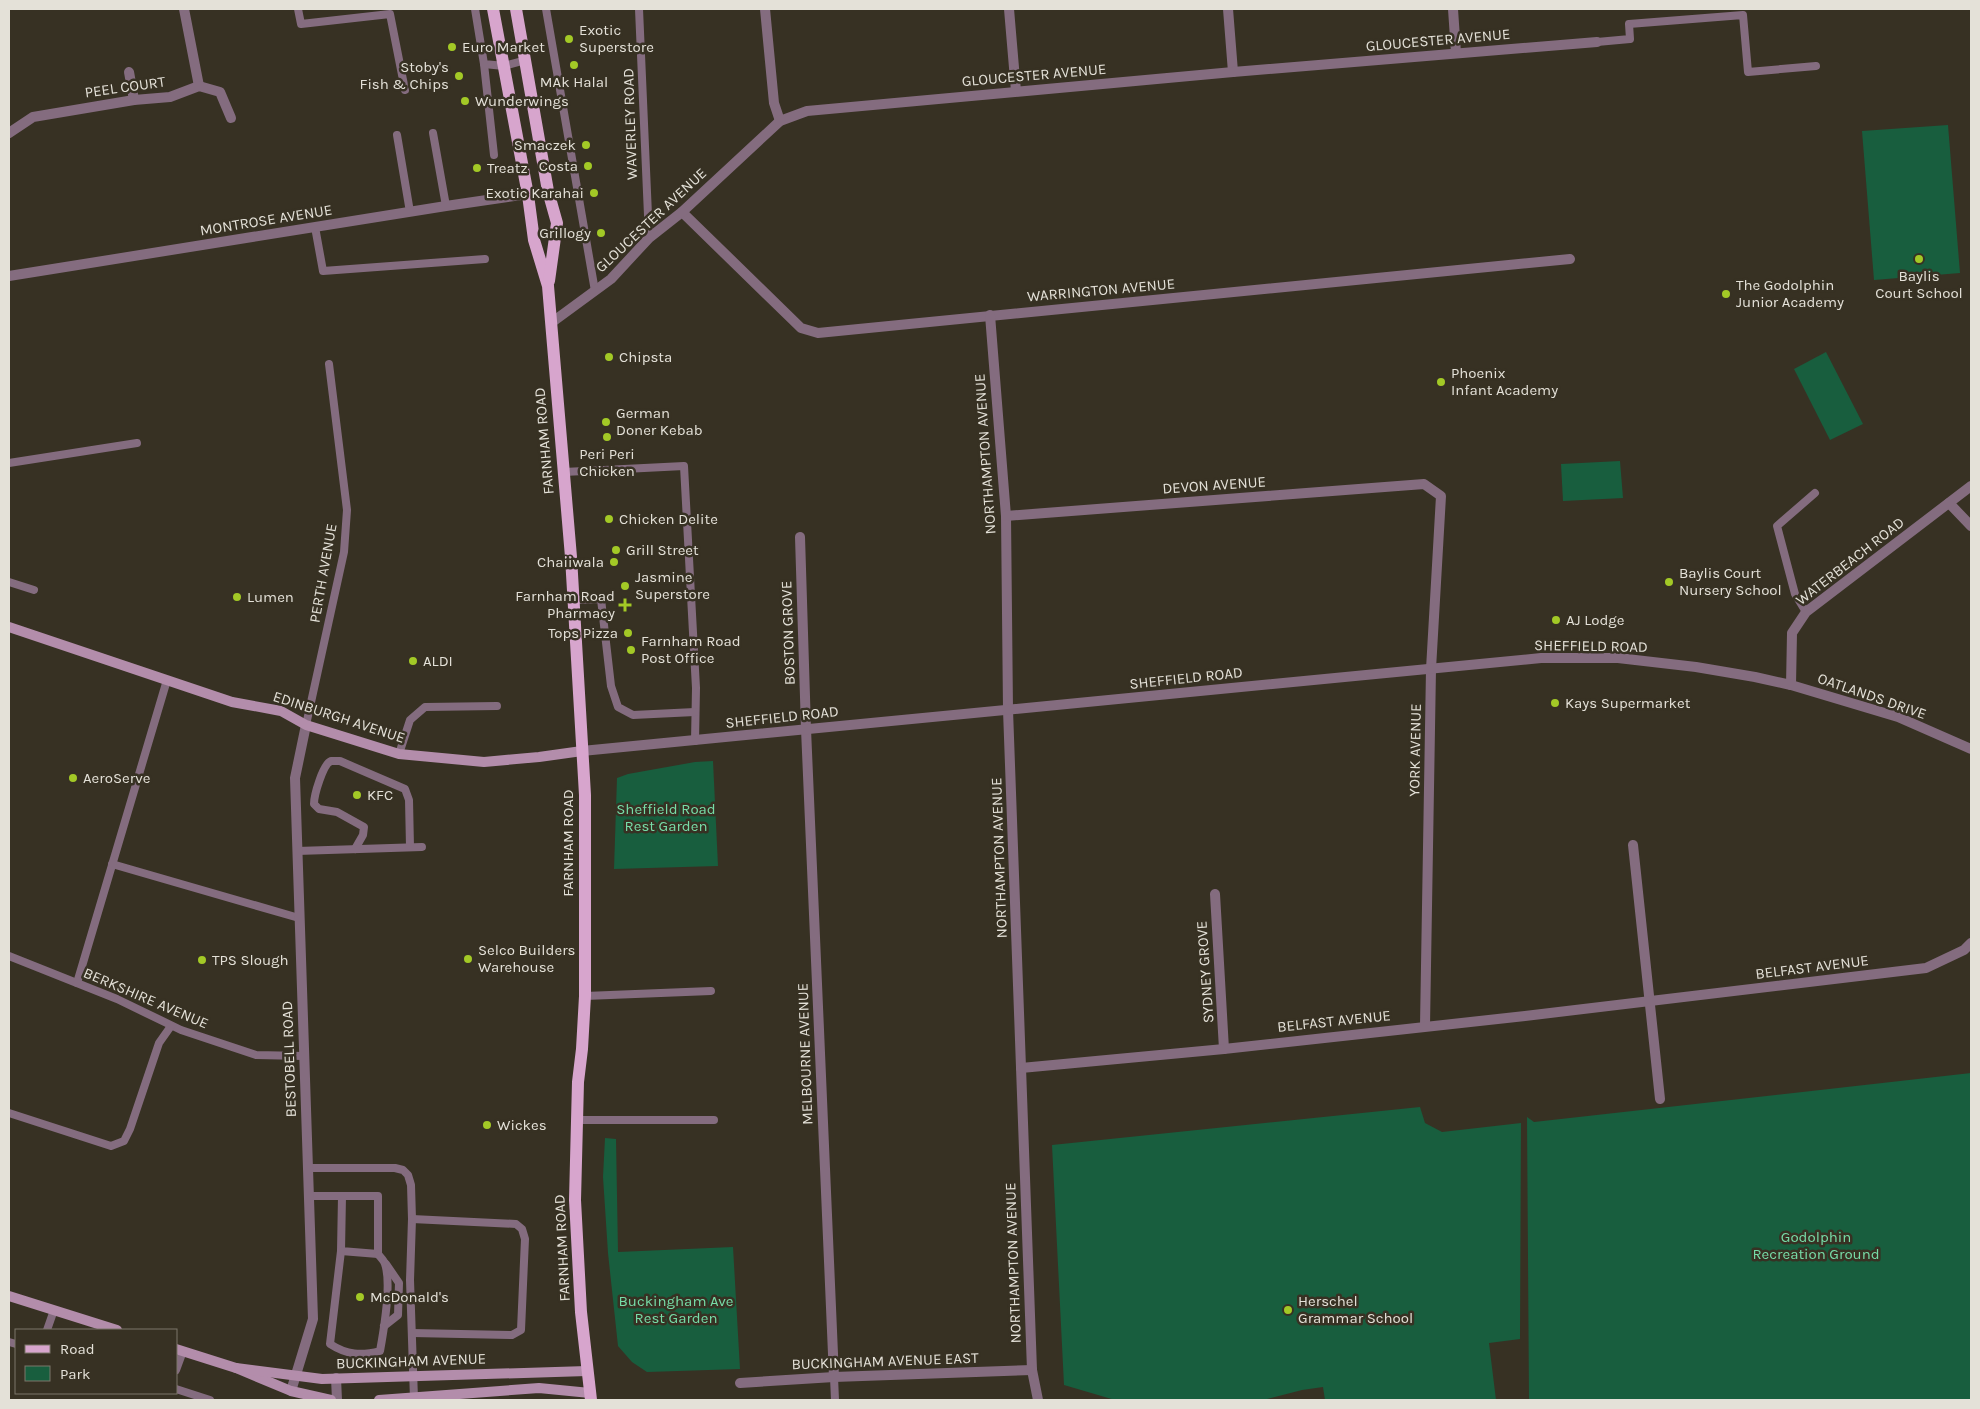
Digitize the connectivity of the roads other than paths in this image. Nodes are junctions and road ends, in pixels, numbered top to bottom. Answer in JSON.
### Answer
{"nodes":[{"id":1,"x":184,"y":9,"type":"edge"},
{"id":2,"x":298,"y":9,"type":"edge"},
{"id":3,"x":475,"y":9,"type":"edge"},
{"id":4,"x":493,"y":9,"type":"edge"},
{"id":5,"x":516,"y":9,"type":"edge"},
{"id":6,"x":546,"y":9,"type":"edge"},
{"id":7,"x":639,"y":9,"type":"edge"},
{"id":8,"x":765,"y":9,"type":"edge"},
{"id":9,"x":1009,"y":9,"type":"edge"},
{"id":10,"x":1228,"y":9,"type":"edge"},
{"id":11,"x":1453,"y":9,"type":"edge"},
{"id":12,"x":1597,"y":42,"type":"joint"},
{"id":13,"x":1456,"y":53,"type":"junction"},
{"id":14,"x":526,"y":60,"type":"junction"},
{"id":15,"x":484,"y":64,"type":"junction"},
{"id":16,"x":504,"y":66,"type":"junction"},
{"id":17,"x":1816,"y":66,"type":"dead end"},
{"id":18,"x":129,"y":72,"type":"dead end"},
{"id":19,"x":1233,"y":72,"type":"junction"},
{"id":20,"x":199,"y":86,"type":"junction"},
{"id":21,"x":405,"y":90,"type":"dead end"},
{"id":22,"x":1016,"y":91,"type":"junction"},
{"id":23,"x":134,"y":100,"type":"junction"},
{"id":24,"x":231,"y":118,"type":"dead end"},
{"id":25,"x":780,"y":121,"type":"junction"},
{"id":26,"x":9,"y":132,"type":"edge"},
{"id":27,"x":433,"y":133,"type":"dead end"},
{"id":28,"x":397,"y":135,"type":"dead end"},
{"id":29,"x":494,"y":155,"type":"dead end"},
{"id":30,"x":548,"y":192,"type":"junction"},
{"id":31,"x":528,"y":195,"type":"junction"},
{"id":32,"x":446,"y":206,"type":"junction"},
{"id":33,"x":410,"y":212,"type":"junction"},
{"id":34,"x":682,"y":212,"type":"junction"},
{"id":35,"x":315,"y":227,"type":"junction"},
{"id":36,"x":649,"y":238,"type":"junction"},
{"id":37,"x":485,"y":259,"type":"dead end"},
{"id":38,"x":1570,"y":259,"type":"dead end"},
{"id":39,"x":9,"y":276,"type":"edge"},
{"id":40,"x":548,"y":286,"type":"junction"},
{"id":41,"x":595,"y":291,"type":"junction"},
{"id":42,"x":990,"y":315,"type":"junction"},
{"id":43,"x":551,"y":323,"type":"junction"},
{"id":44,"x":329,"y":364,"type":"dead end"},
{"id":45,"x":137,"y":443,"type":"dead end"},
{"id":46,"x":9,"y":462,"type":"edge"},
{"id":47,"x":564,"y":472,"type":"junction"},
{"id":48,"x":1424,"y":484,"type":"joint"},
{"id":49,"x":1971,"y":486,"type":"edge"},
{"id":50,"x":1816,"y":493,"type":"dead end"},
{"id":51,"x":1949,"y":503,"type":"junction"},
{"id":52,"x":1006,"y":516,"type":"junction"},
{"id":53,"x":1971,"y":526,"type":"edge"},
{"id":54,"x":800,"y":537,"type":"dead end"},
{"id":55,"x":9,"y":582,"type":"edge"},
{"id":56,"x":34,"y":590,"type":"dead end"},
{"id":57,"x":574,"y":600,"type":"junction"},
{"id":58,"x":1806,"y":612,"type":"junction"},
{"id":59,"x":9,"y":627,"type":"edge"},
{"id":60,"x":1431,"y":670,"type":"junction"},
{"id":61,"x":167,"y":680,"type":"junction"},
{"id":62,"x":1791,"y":685,"type":"junction"},
{"id":63,"x":497,"y":706,"type":"dead end"},
{"id":64,"x":1008,"y":710,"type":"junction"},
{"id":65,"x":695,"y":712,"type":"junction"},
{"id":66,"x":306,"y":725,"type":"junction"},
{"id":67,"x":806,"y":729,"type":"junction"},
{"id":68,"x":695,"y":741,"type":"junction"},
{"id":69,"x":1971,"y":749,"type":"edge"},
{"id":70,"x":582,"y":751,"type":"junction"},
{"id":71,"x":399,"y":754,"type":"junction"},
{"id":72,"x":1634,"y":844,"type":"dead end"},
{"id":73,"x":410,"y":847,"type":"junction"},
{"id":74,"x":422,"y":847,"type":"dead end"},
{"id":75,"x":355,"y":849,"type":"junction"},
{"id":76,"x":297,"y":850,"type":"junction"},
{"id":77,"x":112,"y":864,"type":"junction"},
{"id":78,"x":1215,"y":894,"type":"dead end"},
{"id":79,"x":300,"y":918,"type":"junction"},
{"id":80,"x":1971,"y":943,"type":"edge"},
{"id":81,"x":9,"y":956,"type":"edge"},
{"id":82,"x":77,"y":983,"type":"junction"},
{"id":83,"x":711,"y":991,"type":"dead end"},
{"id":84,"x":585,"y":996,"type":"junction"},
{"id":85,"x":1649,"y":1001,"type":"junction"},
{"id":86,"x":171,"y":1026,"type":"junction"},
{"id":87,"x":1426,"y":1026,"type":"junction"},
{"id":88,"x":1224,"y":1049,"type":"junction"},
{"id":89,"x":304,"y":1056,"type":"junction"},
{"id":90,"x":1021,"y":1068,"type":"junction"},
{"id":91,"x":1660,"y":1099,"type":"dead end"},
{"id":92,"x":9,"y":1113,"type":"edge"},
{"id":93,"x":578,"y":1120,"type":"junction"},
{"id":94,"x":714,"y":1120,"type":"dead end"},
{"id":95,"x":308,"y":1168,"type":"junction"},
{"id":96,"x":309,"y":1196,"type":"junction"},
{"id":97,"x":342,"y":1196,"type":"junction"},
{"id":98,"x":412,"y":1219,"type":"junction"},
{"id":99,"x":341,"y":1251,"type":"junction"},
{"id":100,"x":378,"y":1254,"type":"junction"},
{"id":101,"x":384,"y":1262,"type":"junction"},
{"id":102,"x":9,"y":1296,"type":"edge"},
{"id":103,"x":54,"y":1310,"type":"junction"},
{"id":104,"x":384,"y":1326,"type":"junction"},
{"id":105,"x":47,"y":1329,"type":"edge"},
{"id":106,"x":114,"y":1329,"type":"edge"},
{"id":107,"x":412,"y":1332,"type":"junction"},
{"id":108,"x":180,"y":1350,"type":"edge"},
{"id":109,"x":236,"y":1368,"type":"junction"},
{"id":110,"x":1032,"y":1370,"type":"junction"},
{"id":111,"x":587,"y":1371,"type":"junction"},
{"id":112,"x":296,"y":1375,"type":"junction"},
{"id":113,"x":413,"y":1376,"type":"junction"},
{"id":114,"x":834,"y":1377,"type":"junction"},
{"id":115,"x":336,"y":1378,"type":"junction"},
{"id":116,"x":740,"y":1383,"type":"dead end"},
{"id":117,"x":178,"y":1390,"type":"edge"},
{"id":118,"x":291,"y":1391,"type":"junction"},
{"id":119,"x":590,"y":1397,"type":"edge"},
{"id":120,"x":414,"y":1399,"type":"junction"},
{"id":121,"x":210,"y":1400,"type":"edge"},
{"id":122,"x":331,"y":1400,"type":"edge"},
{"id":123,"x":337,"y":1400,"type":"edge"},
{"id":124,"x":379,"y":1400,"type":"edge"},
{"id":125,"x":835,"y":1400,"type":"edge"},
{"id":126,"x":1038,"y":1400,"type":"edge"}],
"edges":[{"from":1,"to":20,"type":"street"},
{"from":2,"to":21,"type":"lane"},
{"from":3,"to":15,"type":"lane"},
{"from":4,"to":16,"type":"main road","name":"FARNHAM ROAD"},
{"from":5,"to":14,"type":"main road","name":"FARNHAM ROAD"},
{"from":6,"to":41,"type":"lane"},
{"from":7,"to":36,"type":"lane","name":"WAVERLEY ROAD"},
{"from":8,"to":25,"type":"street"},
{"from":9,"to":22,"type":"street"},
{"from":10,"to":19,"type":"street"},
{"from":11,"to":13,"type":"street"},
{"from":12,"to":13,"type":"street","name":"GLOUCESTER AVENUE"},
{"from":12,"to":17,"type":"lane"},
{"from":13,"to":19,"type":"street","name":"GLOUCESTER AVENUE"},
{"from":14,"to":16,"type":"lane"},
{"from":14,"to":30,"type":"main road","name":"FARNHAM ROAD"},
{"from":15,"to":16,"type":"lane"},
{"from":15,"to":29,"type":"lane"},
{"from":16,"to":31,"type":"main road","name":"FARNHAM ROAD"},
{"from":18,"to":23,"type":"street"},
{"from":19,"to":22,"type":"street","name":"GLOUCESTER AVENUE"},
{"from":20,"to":23,"type":"street","name":"PEEL COURT"},
{"from":20,"to":24,"type":"street"},
{"from":22,"to":25,"type":"street","name":"GLOUCESTER AVENUE"},
{"from":23,"to":26,"type":"street","name":"PEEL COURT"},
{"from":25,"to":34,"type":"street","name":"GLOUCESTER AVENUE"},
{"from":27,"to":32,"type":"lane"},
{"from":28,"to":33,"type":"lane"},
{"from":30,"to":31,"type":"street","name":"MONTROSE AVENUE"},
{"from":30,"to":40,"type":"main road","name":"FARNHAM ROAD"},
{"from":31,"to":32,"type":"street","name":"MONTROSE AVENUE"},
{"from":31,"to":40,"type":"main road","name":"FARNHAM ROAD"},
{"from":32,"to":33,"type":"street","name":"MONTROSE AVENUE"},
{"from":33,"to":35,"type":"street","name":"MONTROSE AVENUE"},
{"from":34,"to":36,"type":"street","name":"GLOUCESTER AVENUE"},
{"from":34,"to":42,"type":"street","name":"WARRINGTON AVENUE"},
{"from":35,"to":37,"type":"lane"},
{"from":35,"to":39,"type":"street","name":"MONTROSE AVENUE"},
{"from":36,"to":41,"type":"street","name":"GLOUCESTER AVENUE"},
{"from":38,"to":42,"type":"street","name":"WARRINGTON AVENUE"},
{"from":40,"to":43,"type":"main road","name":"FARNHAM ROAD"},
{"from":41,"to":43,"type":"street","name":"GLOUCESTER AVENUE"},
{"from":42,"to":52,"type":"street","name":"NORTHAMPTON AVENUE"},
{"from":43,"to":47,"type":"main road","name":"FARNHAM ROAD"},
{"from":44,"to":66,"type":"lane","name":"PERTH AVENUE"},
{"from":45,"to":46,"type":"lane"},
{"from":47,"to":57,"type":"main road","name":"FARNHAM ROAD"},
{"from":47,"to":65,"type":"lane"},
{"from":48,"to":52,"type":"street","name":"DEVON AVENUE"},
{"from":48,"to":60,"type":"street","name":"YORK AVENUE"},
{"from":49,"to":51,"type":"street","name":"WATERBEACH ROAD"},
{"from":50,"to":58,"type":"lane"},
{"from":51,"to":53,"type":"street"},
{"from":51,"to":58,"type":"street","name":"WATERBEACH ROAD"},
{"from":52,"to":64,"type":"street","name":"NORTHAMPTON AVENUE"},
{"from":54,"to":67,"type":"street","name":"BOSTON GROVE"},
{"from":55,"to":56,"type":"lane"},
{"from":57,"to":65,"type":"lane"},
{"from":57,"to":70,"type":"main road","name":"FARNHAM ROAD"},
{"from":58,"to":62,"type":"street","name":"WATERBEACH ROAD"},
{"from":59,"to":61,"type":"street","name":"EDINBURGH AVENUE"},
{"from":60,"to":62,"type":"street","name":"SHEFFIELD ROAD"},
{"from":60,"to":64,"type":"street","name":"SHEFFIELD ROAD"},
{"from":60,"to":87,"type":"street","name":"YORK AVENUE"},
{"from":61,"to":66,"type":"street","name":"EDINBURGH AVENUE"},
{"from":61,"to":77,"type":"lane"},
{"from":62,"to":69,"type":"street","name":"OATLANDS DRIVE"},
{"from":63,"to":71,"type":"lane"},
{"from":64,"to":67,"type":"street","name":"SHEFFIELD ROAD"},
{"from":64,"to":90,"type":"street","name":"NORTHAMPTON AVENUE"},
{"from":65,"to":68,"type":"lane"},
{"from":66,"to":71,"type":"street","name":"EDINBURGH AVENUE"},
{"from":66,"to":76,"type":"street","name":"BESTOBELL ROAD"},
{"from":67,"to":68,"type":"street","name":"SHEFFIELD ROAD"},
{"from":67,"to":114,"type":"street","name":"MELBOURNE AVENUE"},
{"from":68,"to":70,"type":"street","name":"SHEFFIELD ROAD"},
{"from":70,"to":71,"type":"street","name":"EDINBURGH AVENUE"},
{"from":70,"to":84,"type":"main road","name":"FARNHAM ROAD"},
{"from":72,"to":85,"type":"street"},
{"from":73,"to":74,"type":"lane"},
{"from":73,"to":75,"type":"lane"},
{"from":73,"to":75,"type":"lane"},
{"from":75,"to":76,"type":"lane"},
{"from":76,"to":79,"type":"street","name":"BESTOBELL ROAD"},
{"from":77,"to":79,"type":"lane"},
{"from":77,"to":82,"type":"lane"},
{"from":78,"to":88,"type":"street","name":"SYDNEY GROVE"},
{"from":79,"to":89,"type":"street","name":"BESTOBELL ROAD"},
{"from":80,"to":85,"type":"street","name":"BELFAST AVENUE"},
{"from":81,"to":82,"type":"lane","name":"BERKSHIRE AVENUE"},
{"from":82,"to":86,"type":"lane","name":"BERKSHIRE AVENUE"},
{"from":83,"to":84,"type":"lane"},
{"from":84,"to":93,"type":"main road","name":"FARNHAM ROAD"},
{"from":85,"to":87,"type":"street","name":"BELFAST AVENUE"},
{"from":85,"to":91,"type":"street"},
{"from":86,"to":89,"type":"lane","name":"BERKSHIRE AVENUE"},
{"from":86,"to":92,"type":"lane"},
{"from":87,"to":88,"type":"street","name":"BELFAST AVENUE"},
{"from":88,"to":90,"type":"street","name":"BELFAST AVENUE"},
{"from":89,"to":95,"type":"street","name":"BESTOBELL ROAD"},
{"from":90,"to":110,"type":"street","name":"NORTHAMPTON AVENUE"},
{"from":93,"to":94,"type":"lane"},
{"from":93,"to":111,"type":"main road","name":"FARNHAM ROAD"},
{"from":95,"to":96,"type":"street","name":"BESTOBELL ROAD"},
{"from":95,"to":98,"type":"lane"},
{"from":96,"to":97,"type":"lane"},
{"from":96,"to":112,"type":"street","name":"BESTOBELL ROAD"},
{"from":97,"to":99,"type":"lane"},
{"from":97,"to":100,"type":"lane"},
{"from":98,"to":107,"type":"lane"},
{"from":98,"to":107,"type":"lane"},
{"from":99,"to":100,"type":"lane"},
{"from":99,"to":104,"type":"lane"},
{"from":100,"to":101,"type":"lane"},
{"from":101,"to":104,"type":"lane"},
{"from":101,"to":104,"type":"lane"},
{"from":102,"to":103,"type":"street"},
{"from":103,"to":105,"type":"lane"},
{"from":103,"to":106,"type":"street"},
{"from":107,"to":113,"type":"lane"},
{"from":108,"to":109,"type":"street","name":"BUCKINGHAM AVENUE"},
{"from":109,"to":112,"type":"street","name":"BUCKINGHAM AVENUE"},
{"from":109,"to":118,"type":"street","name":"BUCKINGHAM AVENUE"},
{"from":110,"to":114,"type":"street","name":"BUCKINGHAM AVENUE EAST"},
{"from":110,"to":126,"type":"street","name":"NORTHAMPTON AVENUE"},
{"from":111,"to":113,"type":"street","name":"BUCKINGHAM AVENUE"},
{"from":111,"to":119,"type":"main road","name":"FARNHAM ROAD"},
{"from":112,"to":115,"type":"street","name":"BUCKINGHAM AVENUE"},
{"from":112,"to":118,"type":"street","name":"BESTOBELL ROAD"},
{"from":113,"to":115,"type":"street","name":"BUCKINGHAM AVENUE"},
{"from":113,"to":120,"type":"lane"},
{"from":114,"to":116,"type":"street","name":"BUCKINGHAM AVENUE EAST"},
{"from":114,"to":125,"type":"lane"},
{"from":115,"to":123,"type":"street"},
{"from":117,"to":121,"type":"lane"},
{"from":118,"to":122,"type":"street","name":"BUCKINGHAM AVENUE"},
{"from":119,"to":120,"type":"street"},
{"from":120,"to":124,"type":"street"}]}
